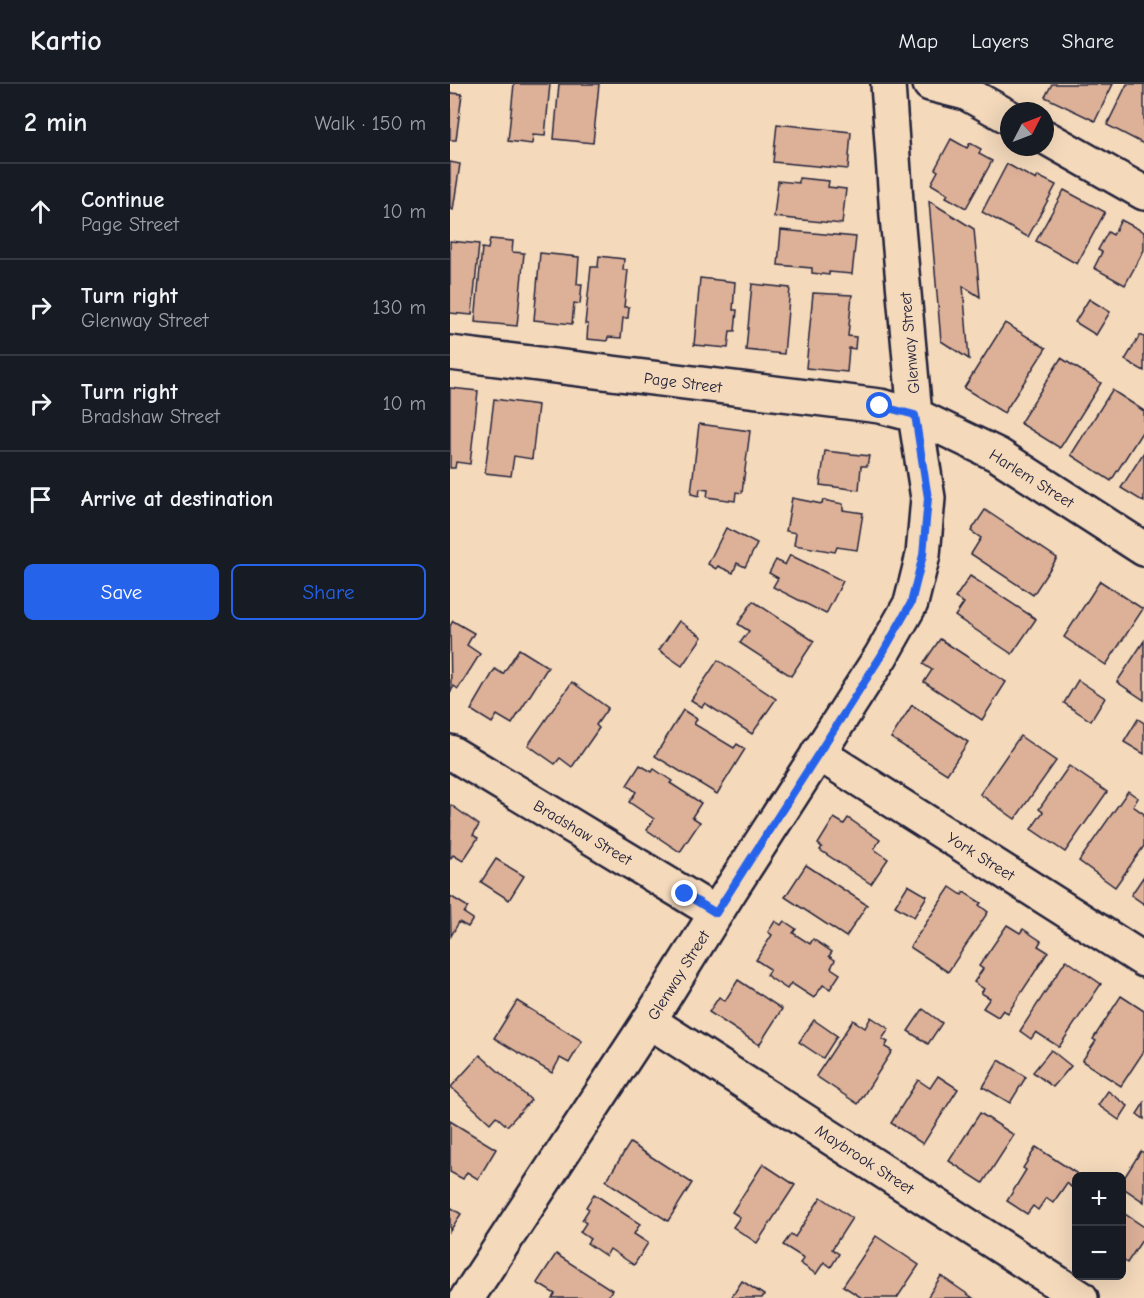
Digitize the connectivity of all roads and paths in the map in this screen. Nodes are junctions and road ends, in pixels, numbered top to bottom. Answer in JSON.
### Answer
{"nodes":[{"id":1,"x":888,"y":84,"type":"edge"},
{"id":2,"x":930,"y":84,"type":"edge"},
{"id":3,"x":1000,"y":112,"type":"edge"},
{"id":4,"x":1054,"y":142,"type":"edge"},
{"id":5,"x":1144,"y":193,"type":"edge"},
{"id":6,"x":450,"y":353,"type":"edge"},
{"id":7,"x":915,"y":415,"type":"junction"},
{"id":8,"x":1144,"y":549,"type":"edge"},
{"id":9,"x":450,"y":752,"type":"edge"},
{"id":10,"x":818,"y":753,"type":"junction"},
{"id":11,"x":716,"y":913,"type":"junction"},
{"id":12,"x":1144,"y":960,"type":"edge"},
{"id":13,"x":649,"y":1021,"type":"junction"},
{"id":14,"x":471,"y":1296,"type":"edge"},
{"id":15,"x":1081,"y":1298,"type":"edge"}],
"edges":[{"from":1,"to":7,"type":"street","name":"Glenway Street"},
{"from":2,"to":3,"type":"street"},
{"from":4,"to":5,"type":"street"},
{"from":6,"to":7,"type":"street","name":"Page Street"},
{"from":7,"to":8,"type":"street","name":"Harlem Street"},
{"from":7,"to":10,"type":"street","name":"Glenway Street"},
{"from":9,"to":11,"type":"street","name":"Bradshaw Street"},
{"from":10,"to":11,"type":"street","name":"Glenway Street"},
{"from":10,"to":12,"type":"street","name":"York Street"},
{"from":11,"to":13,"type":"street","name":"Glenway Street"},
{"from":13,"to":14,"type":"street","name":"Glenway Street"},
{"from":13,"to":15,"type":"street","name":"Maybrook Street"}]}
